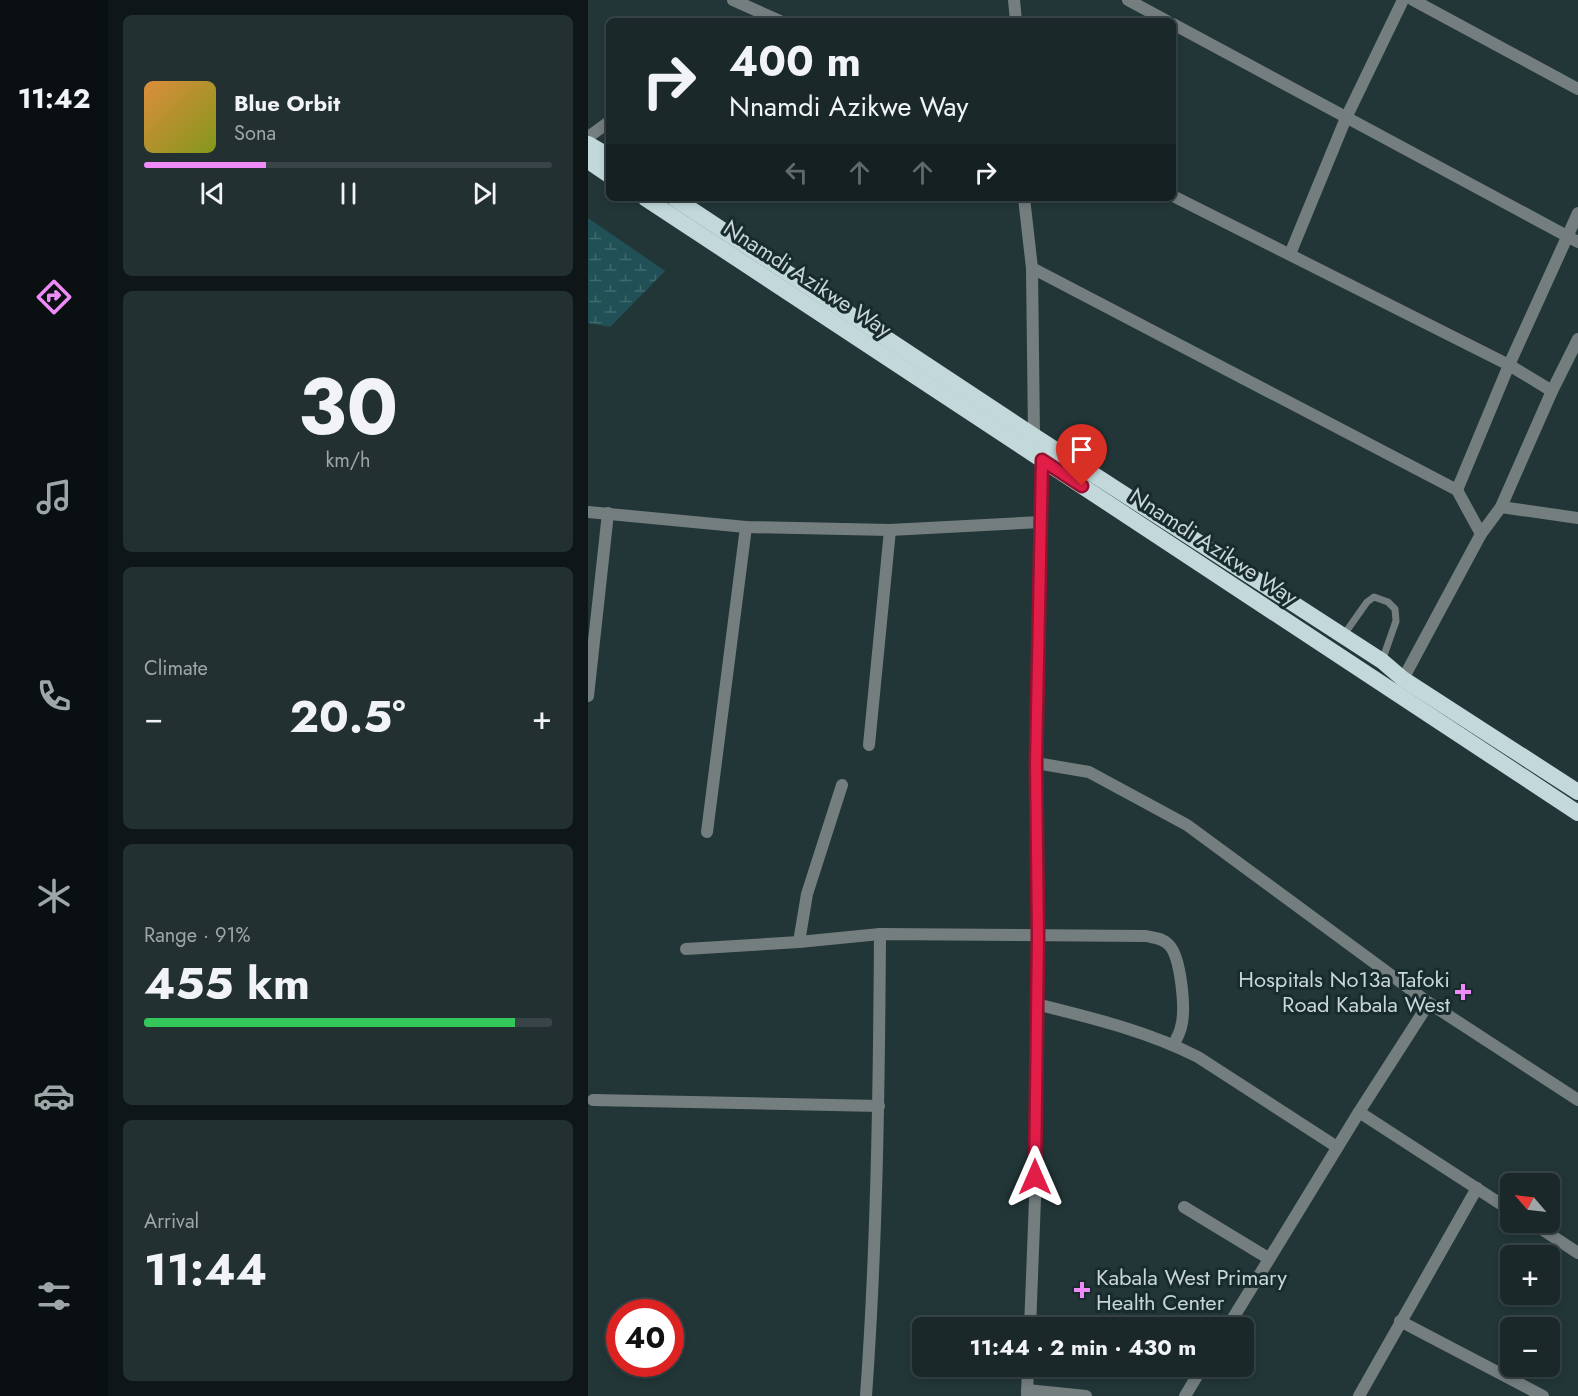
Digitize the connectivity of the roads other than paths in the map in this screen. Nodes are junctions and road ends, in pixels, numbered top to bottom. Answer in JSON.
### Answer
{"nodes":[{"id":1,"x":733,"y":0,"type":"edge"},
{"id":2,"x":1014,"y":0,"type":"edge"},
{"id":3,"x":1128,"y":0,"type":"edge"},
{"id":4,"x":1403,"y":0,"type":"edge"},
{"id":5,"x":1413,"y":0,"type":"edge"},
{"id":6,"x":773,"y":18,"type":"edge"},
{"id":7,"x":1016,"y":18,"type":"edge"},
{"id":8,"x":1161,"y":18,"type":"edge"},
{"id":9,"x":1176,"y":26,"type":"edge"},
{"id":10,"x":1578,"y":89,"type":"edge"},
{"id":11,"x":1346,"y":118,"type":"junction"},
{"id":12,"x":606,"y":124,"type":"edge"},
{"id":13,"x":588,"y":137,"type":"edge"},
{"id":14,"x":588,"y":144,"type":"edge"},
{"id":15,"x":606,"y":154,"type":"edge"},
{"id":16,"x":588,"y":161,"type":"edge"},
{"id":17,"x":606,"y":173,"type":"edge"},
{"id":18,"x":1176,"y":197,"type":"edge"},
{"id":19,"x":650,"y":201,"type":"edge"},
{"id":20,"x":679,"y":201,"type":"edge"},
{"id":21,"x":1024,"y":201,"type":"edge"},
{"id":22,"x":1578,"y":213,"type":"edge"},
{"id":23,"x":1572,"y":239,"type":"edge"},
{"id":24,"x":1290,"y":254,"type":"junction"},
{"id":25,"x":1032,"y":268,"type":"junction"},
{"id":26,"x":1578,"y":339,"type":"edge"},
{"id":27,"x":1509,"y":364,"type":"junction"},
{"id":28,"x":1552,"y":391,"type":"junction"},
{"id":29,"x":1034,"y":436,"type":"junction"},
{"id":30,"x":1042,"y":460,"type":"junction"},
{"id":31,"x":1457,"y":490,"type":"junction"},
{"id":32,"x":1501,"y":507,"type":"junction"},
{"id":33,"x":588,"y":512,"type":"edge"},
{"id":34,"x":608,"y":513,"type":"junction"},
{"id":35,"x":1578,"y":518,"type":"edge"},
{"id":36,"x":1041,"y":522,"type":"junction"},
{"id":37,"x":746,"y":527,"type":"junction"},
{"id":38,"x":890,"y":530,"type":"junction"},
{"id":39,"x":1482,"y":534,"type":"junction"},
{"id":40,"x":1343,"y":636,"type":"junction"},
{"id":41,"x":1382,"y":661,"type":"junction"},
{"id":42,"x":1403,"y":679,"type":"junction"},
{"id":43,"x":588,"y":696,"type":"edge"},
{"id":44,"x":869,"y":745,"type":"dead end"},
{"id":45,"x":1036,"y":763,"type":"junction"},
{"id":46,"x":842,"y":785,"type":"dead end"},
{"id":47,"x":1578,"y":792,"type":"edge"},
{"id":48,"x":1578,"y":813,"type":"edge"},
{"id":49,"x":707,"y":832,"type":"dead end"},
{"id":50,"x":880,"y":934,"type":"junction"},
{"id":51,"x":1038,"y":936,"type":"junction"},
{"id":52,"x":798,"y":942,"type":"junction"},
{"id":53,"x":686,"y":949,"type":"dead end"},
{"id":54,"x":1429,"y":1003,"type":"junction"},
{"id":55,"x":1036,"y":1004,"type":"junction"},
{"id":56,"x":1174,"y":1044,"type":"junction"},
{"id":57,"x":593,"y":1100,"type":"dead end"},
{"id":58,"x":1578,"y":1100,"type":"edge"},
{"id":59,"x":879,"y":1106,"type":"junction"},
{"id":60,"x":1359,"y":1112,"type":"junction"},
{"id":61,"x":1337,"y":1147,"type":"junction"},
{"id":62,"x":1477,"y":1188,"type":"junction"},
{"id":63,"x":1500,"y":1203,"type":"edge"},
{"id":64,"x":1184,"y":1207,"type":"dead end"},
{"id":65,"x":1548,"y":1233,"type":"edge"},
{"id":66,"x":1578,"y":1253,"type":"edge"},
{"id":67,"x":1268,"y":1258,"type":"junction"},
{"id":68,"x":1030,"y":1317,"type":"edge"},
{"id":69,"x":1233,"y":1317,"type":"edge"},
{"id":70,"x":1400,"y":1321,"type":"junction"},
{"id":71,"x":1028,"y":1377,"type":"edge"},
{"id":72,"x":1196,"y":1377,"type":"edge"},
{"id":73,"x":1027,"y":1393,"type":"edge"},
{"id":74,"x":866,"y":1396,"type":"edge"},
{"id":75,"x":1086,"y":1396,"type":"edge"},
{"id":76,"x":1185,"y":1396,"type":"edge"},
{"id":77,"x":1359,"y":1396,"type":"edge"},
{"id":78,"x":1543,"y":1396,"type":"edge"}],
"edges":[{"from":1,"to":6,"type":"street"},
{"from":2,"to":7,"type":"street"},
{"from":3,"to":8,"type":"street"},
{"from":4,"to":11,"type":"street"},
{"from":5,"to":10,"type":"street"},
{"from":9,"to":11,"type":"street"},
{"from":11,"to":23,"type":"street"},
{"from":11,"to":24,"type":"street"},
{"from":12,"to":13,"type":"street"},
{"from":14,"to":15,"type":"highway"},
{"from":16,"to":17,"type":"highway"},
{"from":18,"to":24,"type":"street"},
{"from":19,"to":30,"type":"highway","name":"Nnamdi Azikwe Way"},
{"from":20,"to":29,"type":"highway","name":"Nnamdi Azikwe Way"},
{"from":21,"to":25,"type":"street"},
{"from":22,"to":23,"type":"street"},
{"from":23,"to":27,"type":"street"},
{"from":24,"to":27,"type":"street"},
{"from":25,"to":29,"type":"street"},
{"from":25,"to":31,"type":"street"},
{"from":26,"to":28,"type":"street"},
{"from":27,"to":28,"type":"street"},
{"from":27,"to":31,"type":"street"},
{"from":28,"to":32,"type":"street"},
{"from":29,"to":40,"type":"highway","name":"Nnamdi Azikwe Way"},
{"from":30,"to":36,"type":"street"},
{"from":30,"to":48,"type":"highway","name":"Nnamdi Azikwe Way"},
{"from":31,"to":39,"type":"street"},
{"from":32,"to":35,"type":"street"},
{"from":32,"to":39,"type":"street"},
{"from":33,"to":34,"type":"street"},
{"from":34,"to":37,"type":"street"},
{"from":34,"to":43,"type":"street"},
{"from":36,"to":38,"type":"street"},
{"from":36,"to":45,"type":"street"},
{"from":37,"to":38,"type":"street"},
{"from":37,"to":49,"type":"street"},
{"from":38,"to":44,"type":"street"},
{"from":39,"to":42,"type":"street"},
{"from":40,"to":41,"type":"highway","name":"Nnamdi Azikwe Way"},
{"from":40,"to":41,"type":"lane"},
{"from":41,"to":42,"type":"highway","name":"Nnamdi Azikwe Way"},
{"from":42,"to":47,"type":"highway","name":"Nnamdi Azikwe Way"},
{"from":45,"to":51,"type":"street"},
{"from":45,"to":54,"type":"street"},
{"from":46,"to":52,"type":"street"},
{"from":50,"to":51,"type":"street"},
{"from":50,"to":52,"type":"street"},
{"from":50,"to":59,"type":"street"},
{"from":51,"to":55,"type":"street"},
{"from":51,"to":56,"type":"street"},
{"from":52,"to":53,"type":"street"},
{"from":54,"to":58,"type":"street"},
{"from":54,"to":60,"type":"street"},
{"from":55,"to":56,"type":"street"},
{"from":55,"to":68,"type":"street"},
{"from":56,"to":61,"type":"street"},
{"from":57,"to":59,"type":"street"},
{"from":59,"to":74,"type":"street"},
{"from":60,"to":61,"type":"street"},
{"from":60,"to":62,"type":"street"},
{"from":61,"to":67,"type":"street"},
{"from":62,"to":63,"type":"street"},
{"from":62,"to":70,"type":"street"},
{"from":64,"to":67,"type":"street"},
{"from":65,"to":66,"type":"street"},
{"from":67,"to":69,"type":"street"},
{"from":70,"to":77,"type":"street"},
{"from":70,"to":78,"type":"street"},
{"from":71,"to":73,"type":"street"},
{"from":72,"to":76,"type":"street"},
{"from":73,"to":75,"type":"street"}]}
